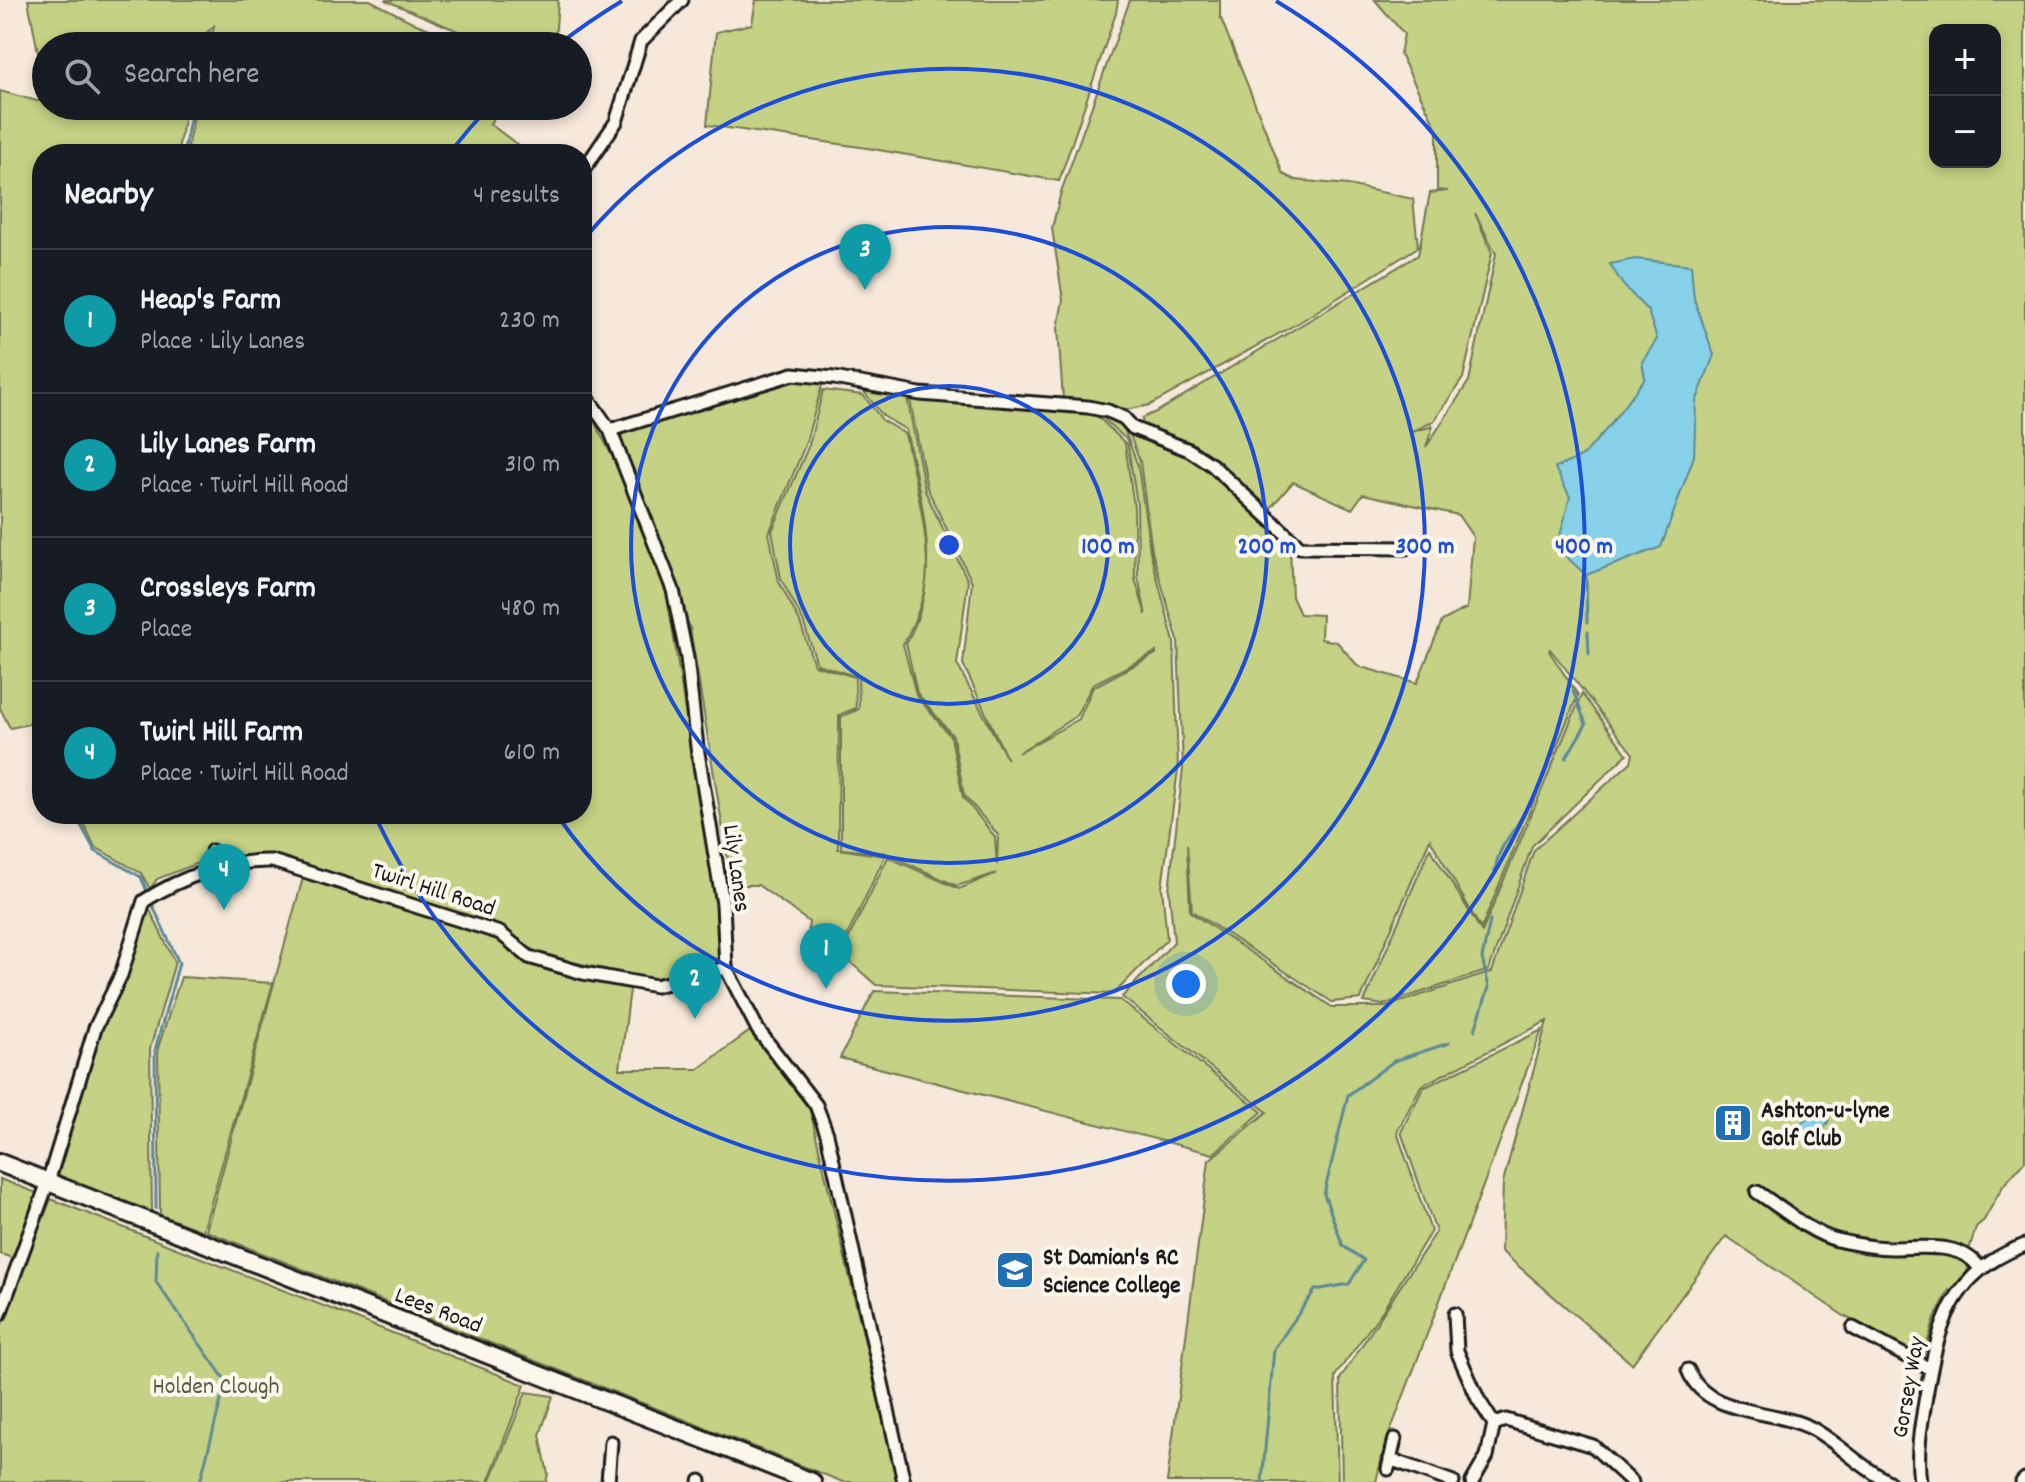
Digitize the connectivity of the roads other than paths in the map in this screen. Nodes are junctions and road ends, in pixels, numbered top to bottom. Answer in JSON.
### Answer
{"nodes":[{"id":1,"x":682,"y":0,"type":"edge"},
{"id":2,"x":592,"y":157,"type":"edge"},
{"id":3,"x":592,"y":404,"type":"edge"},
{"id":4,"x":610,"y":430,"type":"junction"},
{"id":5,"x":1406,"y":548,"type":"dead end"},
{"id":6,"x":212,"y":851,"type":"dead end"},
{"id":7,"x":215,"y":870,"type":"junction"},
{"id":8,"x":726,"y":968,"type":"junction"},
{"id":9,"x":0,"y":1163,"type":"edge"},
{"id":10,"x":48,"y":1182,"type":"junction"},
{"id":11,"x":1757,"y":1192,"type":"dead end"},
{"id":12,"x":2025,"y":1245,"type":"edge"},
{"id":13,"x":1980,"y":1268,"type":"junction"},
{"id":14,"x":0,"y":1314,"type":"edge"},
{"id":15,"x":1455,"y":1314,"type":"dead end"},
{"id":16,"x":1853,"y":1328,"type":"dead end"},
{"id":17,"x":1930,"y":1369,"type":"junction"},
{"id":18,"x":1688,"y":1370,"type":"dead end"},
{"id":19,"x":1494,"y":1424,"type":"junction"},
{"id":20,"x":1395,"y":1439,"type":"dead end"},
{"id":21,"x":611,"y":1442,"type":"dead end"},
{"id":22,"x":1920,"y":1481,"type":"edge"},
{"id":23,"x":608,"y":1482,"type":"edge"},
{"id":24,"x":812,"y":1482,"type":"edge"},
{"id":25,"x":904,"y":1482,"type":"edge"},
{"id":26,"x":1453,"y":1482,"type":"edge"},
{"id":27,"x":1472,"y":1482,"type":"edge"},
{"id":28,"x":1632,"y":1482,"type":"edge"},
{"id":29,"x":1889,"y":1482,"type":"edge"},
{"id":30,"x":1905,"y":1482,"type":"edge"}],
"edges":[{"from":1,"to":2,"type":"street"},
{"from":3,"to":4,"type":"street","name":"Lily Lanes"},
{"from":4,"to":5,"type":"street"},
{"from":4,"to":8,"type":"street","name":"Lily Lanes"},
{"from":6,"to":7,"type":"street"},
{"from":7,"to":8,"type":"street","name":"Twirl Hill Road"},
{"from":7,"to":10,"type":"street","name":"Twirl Hill Road"},
{"from":8,"to":25,"type":"street","name":"Lily Lanes"},
{"from":9,"to":10,"type":"main road","name":"Lees Road"},
{"from":10,"to":14,"type":"street","name":"Twirl Hill Road"},
{"from":10,"to":24,"type":"main road","name":"Lees Road"},
{"from":11,"to":13,"type":"street"},
{"from":12,"to":13,"type":"street","name":"Gorsey Way"},
{"from":13,"to":17,"type":"street","name":"Gorsey Way"},
{"from":15,"to":19,"type":"street"},
{"from":16,"to":17,"type":"street"},
{"from":17,"to":22,"type":"street","name":"Gorsey Way"},
{"from":18,"to":29,"type":"street"},
{"from":19,"to":27,"type":"street"},
{"from":19,"to":28,"type":"street"},
{"from":20,"to":26,"type":"street"},
{"from":21,"to":23,"type":"street"},
{"from":22,"to":30,"type":"street"}]}
